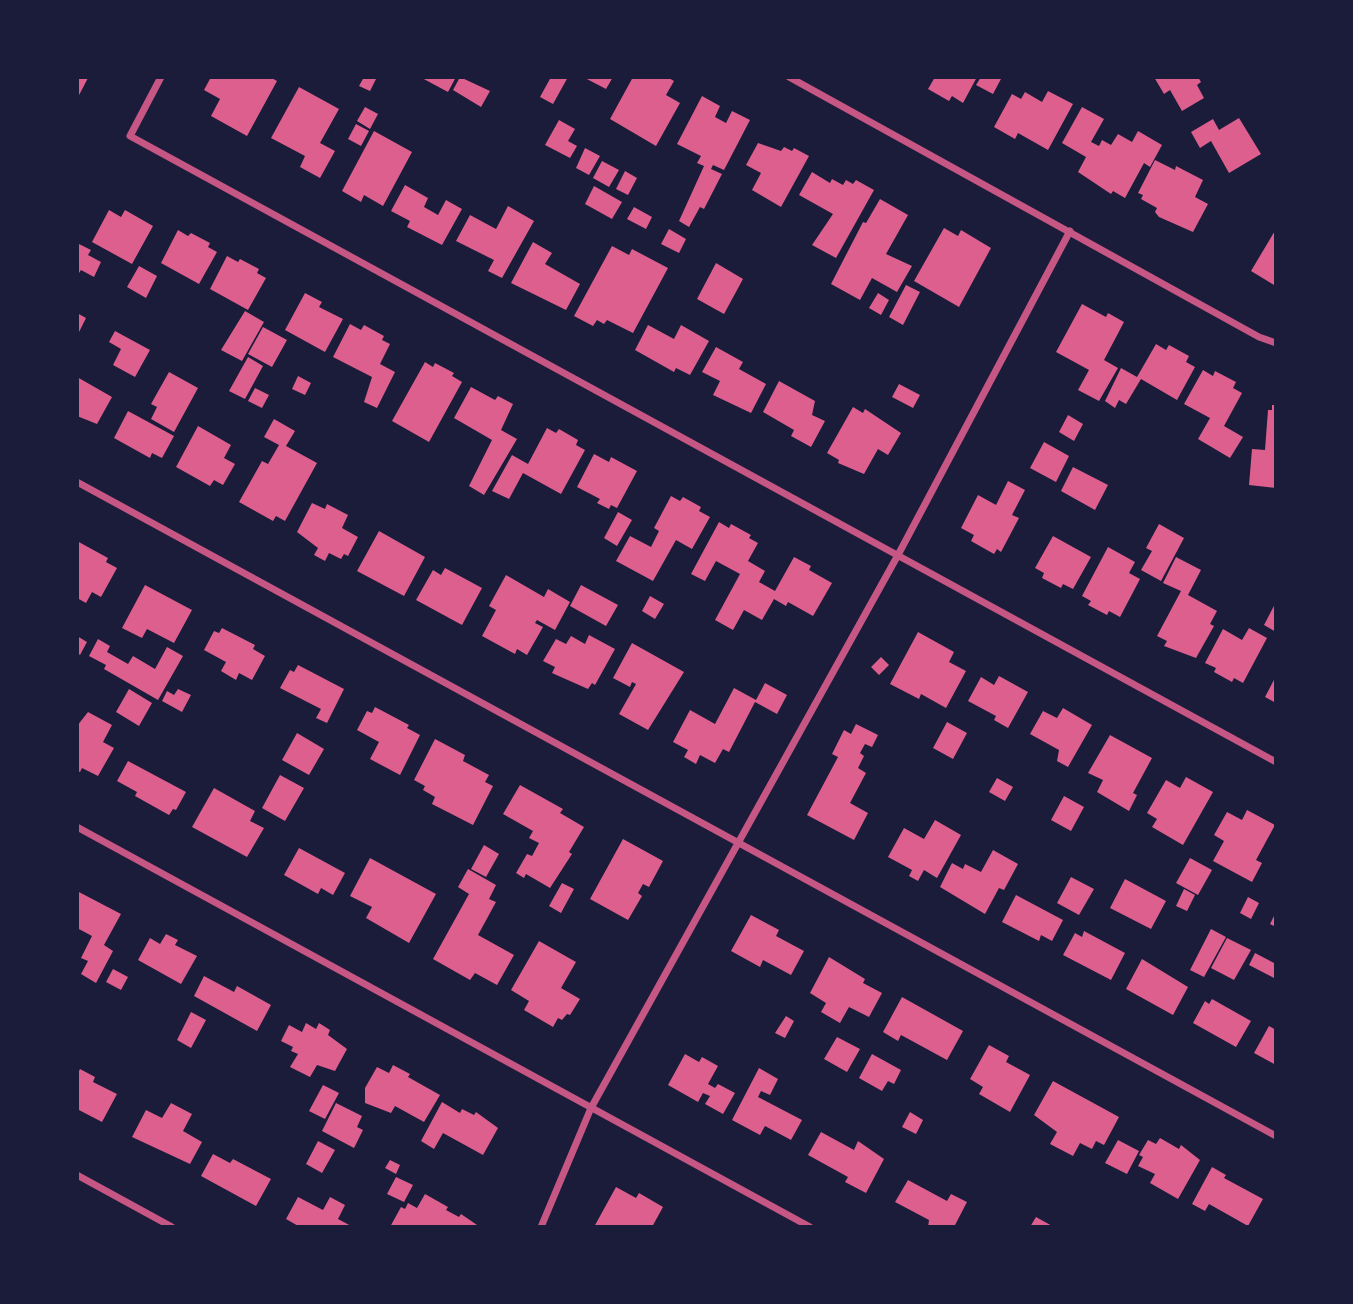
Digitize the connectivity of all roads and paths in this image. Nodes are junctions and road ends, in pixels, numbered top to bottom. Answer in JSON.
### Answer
{"nodes":[{"id":1,"x":161,"y":77,"type":"edge"},
{"id":2,"x":789,"y":77,"type":"edge"},
{"id":3,"x":1070,"y":231,"type":"junction"},
{"id":4,"x":1276,"y":343,"type":"edge"},
{"id":5,"x":77,"y":482,"type":"edge"},
{"id":6,"x":898,"y":555,"type":"junction"},
{"id":7,"x":1276,"y":762,"type":"edge"},
{"id":8,"x":77,"y":827,"type":"edge"},
{"id":9,"x":737,"y":844,"type":"junction"},
{"id":10,"x":591,"y":1108,"type":"junction"},
{"id":11,"x":1276,"y":1136,"type":"edge"},
{"id":12,"x":77,"y":1175,"type":"edge"},
{"id":13,"x":172,"y":1227,"type":"edge"},
{"id":14,"x":541,"y":1227,"type":"edge"},
{"id":15,"x":810,"y":1227,"type":"edge"}],
"edges":[{"from":1,"to":6,"type":"street"},
{"from":2,"to":3,"type":"street"},
{"from":3,"to":4,"type":"street"},
{"from":3,"to":6,"type":"street"},
{"from":5,"to":9,"type":"street"},
{"from":6,"to":7,"type":"street"},
{"from":6,"to":9,"type":"street"},
{"from":8,"to":10,"type":"street"},
{"from":9,"to":10,"type":"street"},
{"from":9,"to":11,"type":"street"},
{"from":10,"to":14,"type":"street"},
{"from":10,"to":15,"type":"street"},
{"from":12,"to":13,"type":"street"}]}
